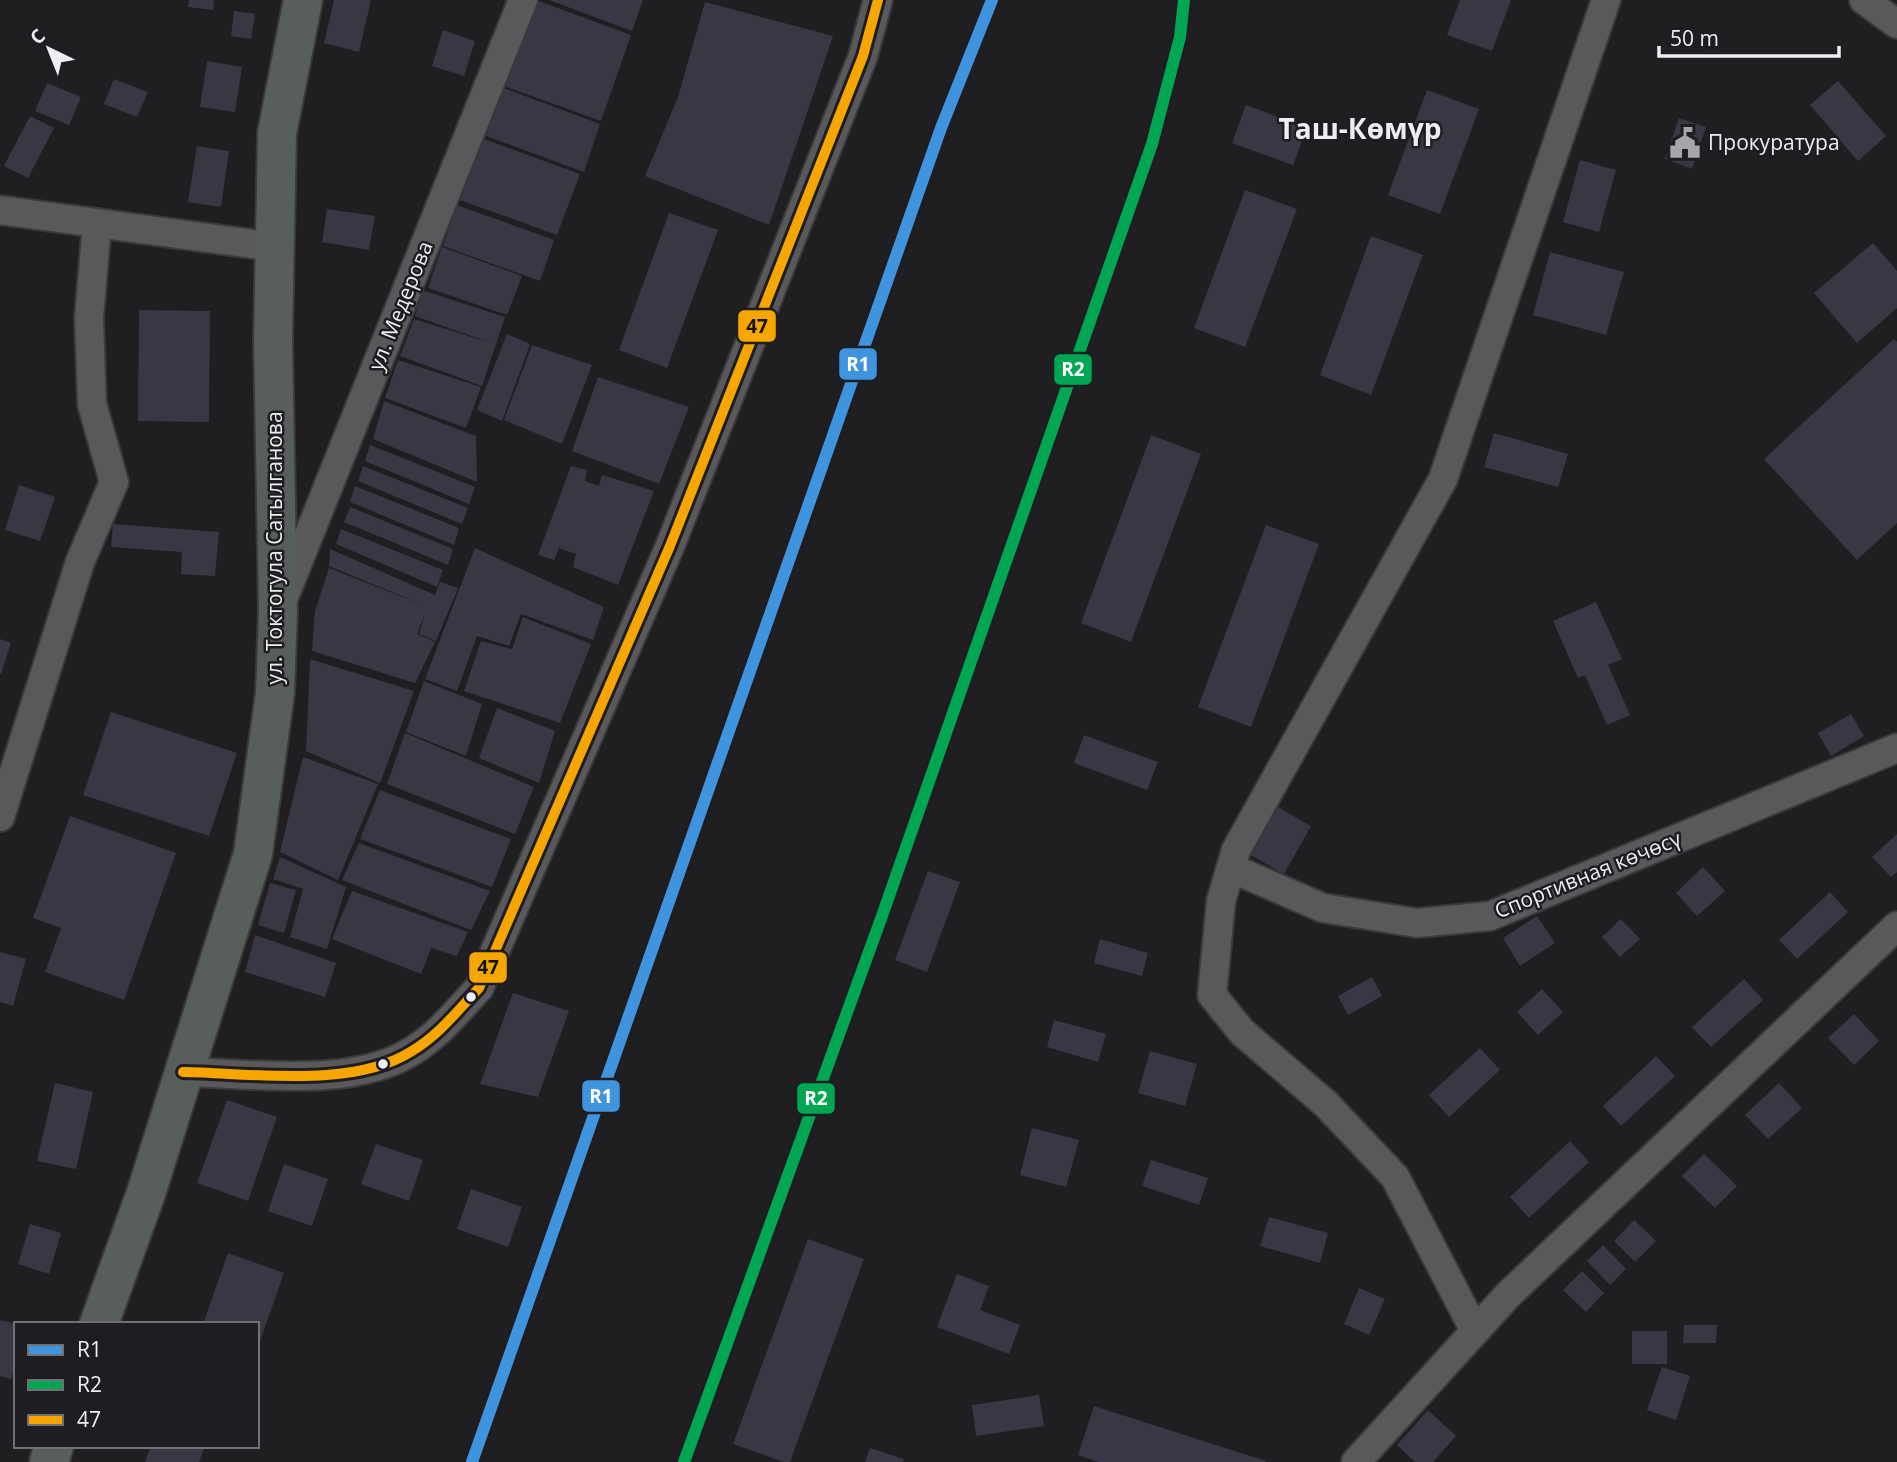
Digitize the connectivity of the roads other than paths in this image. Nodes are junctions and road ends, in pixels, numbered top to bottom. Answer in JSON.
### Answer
{"nodes":[{"id":1,"x":303,"y":0,"type":"edge"},
{"id":2,"x":523,"y":0,"type":"edge"},
{"id":3,"x":878,"y":0,"type":"edge"},
{"id":4,"x":1606,"y":0,"type":"edge"},
{"id":5,"x":1864,"y":0,"type":"edge"},
{"id":6,"x":1897,"y":24,"type":"edge"},
{"id":7,"x":0,"y":210,"type":"edge"},
{"id":8,"x":97,"y":223,"type":"junction"},
{"id":9,"x":275,"y":247,"type":"junction"},
{"id":10,"x":278,"y":611,"type":"junction"},
{"id":11,"x":1897,"y":748,"type":"edge"},
{"id":12,"x":0,"y":817,"type":"edge"},
{"id":13,"x":1231,"y":868,"type":"junction"},
{"id":14,"x":1897,"y":926,"type":"edge"},
{"id":15,"x":183,"y":1072,"type":"junction"},
{"id":16,"x":100,"y":1322,"type":"edge"},
{"id":17,"x":1475,"y":1331,"type":"junction"},
{"id":18,"x":1356,"y":1462,"type":"edge"}],
"edges":[{"from":1,"to":9,"type":"main road","name":"ул. Токтогула Сатылганова"},
{"from":2,"to":10,"type":"street","name":"ул. Медерова"},
{"from":3,"to":15,"type":"street"},
{"from":4,"to":13,"type":"street"},
{"from":5,"to":6,"type":"street"},
{"from":7,"to":8,"type":"street"},
{"from":8,"to":9,"type":"street"},
{"from":8,"to":12,"type":"street"},
{"from":9,"to":10,"type":"main road","name":"ул. Токтогула Сатылганова"},
{"from":10,"to":15,"type":"main road","name":"ул. Токтогула Сатылганова"},
{"from":11,"to":13,"type":"street","name":"Спортивная көчөсү"},
{"from":13,"to":17,"type":"street"},
{"from":14,"to":17,"type":"street"},
{"from":15,"to":16,"type":"main road","name":"ул. Токтогула Сатылганова"},
{"from":17,"to":18,"type":"street"}]}
